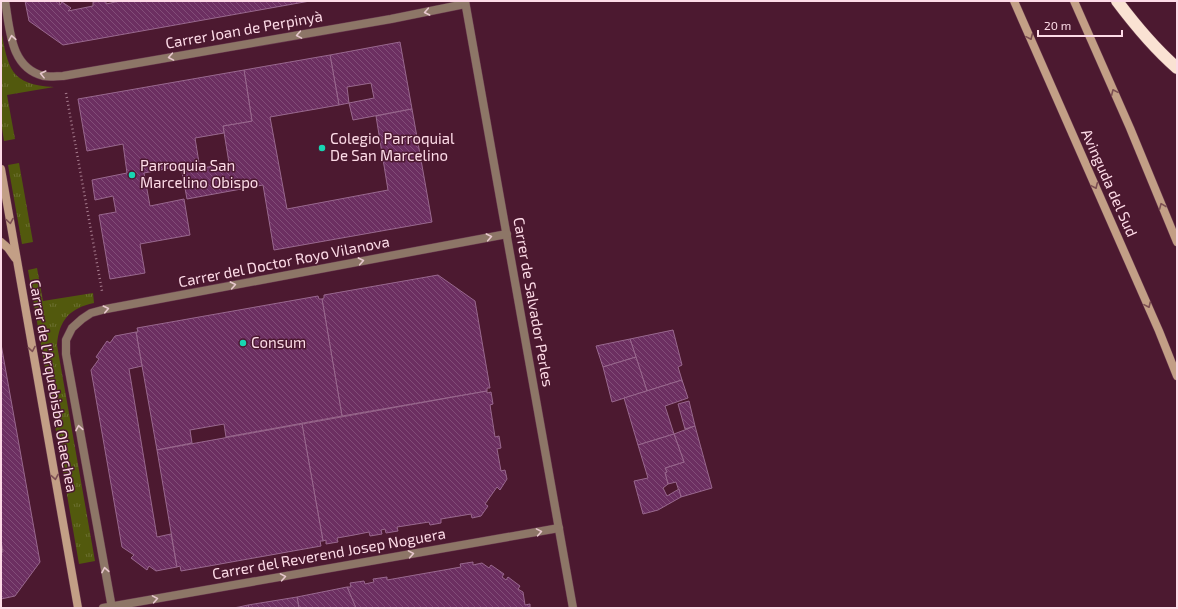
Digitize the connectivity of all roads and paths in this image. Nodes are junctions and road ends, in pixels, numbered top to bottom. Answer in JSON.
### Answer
{"nodes":[{"id":1,"x":5,"y":1,"type":"edge"},
{"id":2,"x":1014,"y":1,"type":"edge"},
{"id":3,"x":1074,"y":1,"type":"edge"},
{"id":4,"x":1117,"y":1,"type":"edge"},
{"id":5,"x":465,"y":3,"type":"edge"},
{"id":6,"x":1177,"y":68,"type":"edge"},
{"id":7,"x":63,"y":76,"type":"junction"},
{"id":8,"x":1,"y":169,"type":"edge"},
{"id":9,"x":507,"y":234,"type":"junction"},
{"id":10,"x":1,"y":242,"type":"edge"},
{"id":11,"x":1177,"y":242,"type":"edge"},
{"id":12,"x":16,"y":259,"type":"junction"},
{"id":13,"x":106,"y":309,"type":"junction"},
{"id":14,"x":72,"y":328,"type":"joint"},
{"id":15,"x":1177,"y":376,"type":"edge"},
{"id":16,"x":559,"y":528,"type":"junction"},
{"id":17,"x":112,"y":607,"type":"edge"},
{"id":18,"x":78,"y":608,"type":"edge"},
{"id":19,"x":103,"y":608,"type":"edge"},
{"id":20,"x":573,"y":608,"type":"edge"}],
"edges":[{"from":7,"to":1,"type":"street","name":"Carrer Joan de Perpinyà","one_way":true},
{"from":2,"to":15,"type":"main road","name":"Avinguda del Sud","one_way":true},
{"from":11,"to":3,"type":"main road","one_way":true},
{"from":4,"to":6,"type":"highway"},
{"from":5,"to":7,"type":"street","name":"Carrer Joan de Perpinyà","one_way":true},
{"from":5,"to":9,"type":"street","name":"Carrer de Salvador Perles"},
{"from":7,"to":13,"type":"path"},
{"from":8,"to":12,"type":"main road","name":"Carrer de l'Arquebisbe Olaechea","one_way":true},
{"from":13,"to":9,"type":"street","name":"Carrer del Doctor Royo Vilanova","one_way":true},
{"from":9,"to":16,"type":"street","name":"Carrer de Salvador Perles"},
{"from":10,"to":12,"type":"main road"},
{"from":12,"to":18,"type":"main road","name":"Carrer de l'Arquebisbe Olaechea","one_way":true},
{"from":14,"to":13,"type":"street","name":"Carrer del Doctor Royo Vilanova","one_way":true},
{"from":17,"to":14,"type":"street","name":"Carrer de l'Arquebisbe Olaechea","one_way":true},
{"from":17,"to":16,"type":"street","name":"Carrer del Reverend Josep Noguera","one_way":true},
{"from":16,"to":20,"type":"street","name":"Carrer de Salvador Perles"},
{"from":17,"to":19,"type":"street","name":"Carrer del Reverend Josep Noguera"}]}
